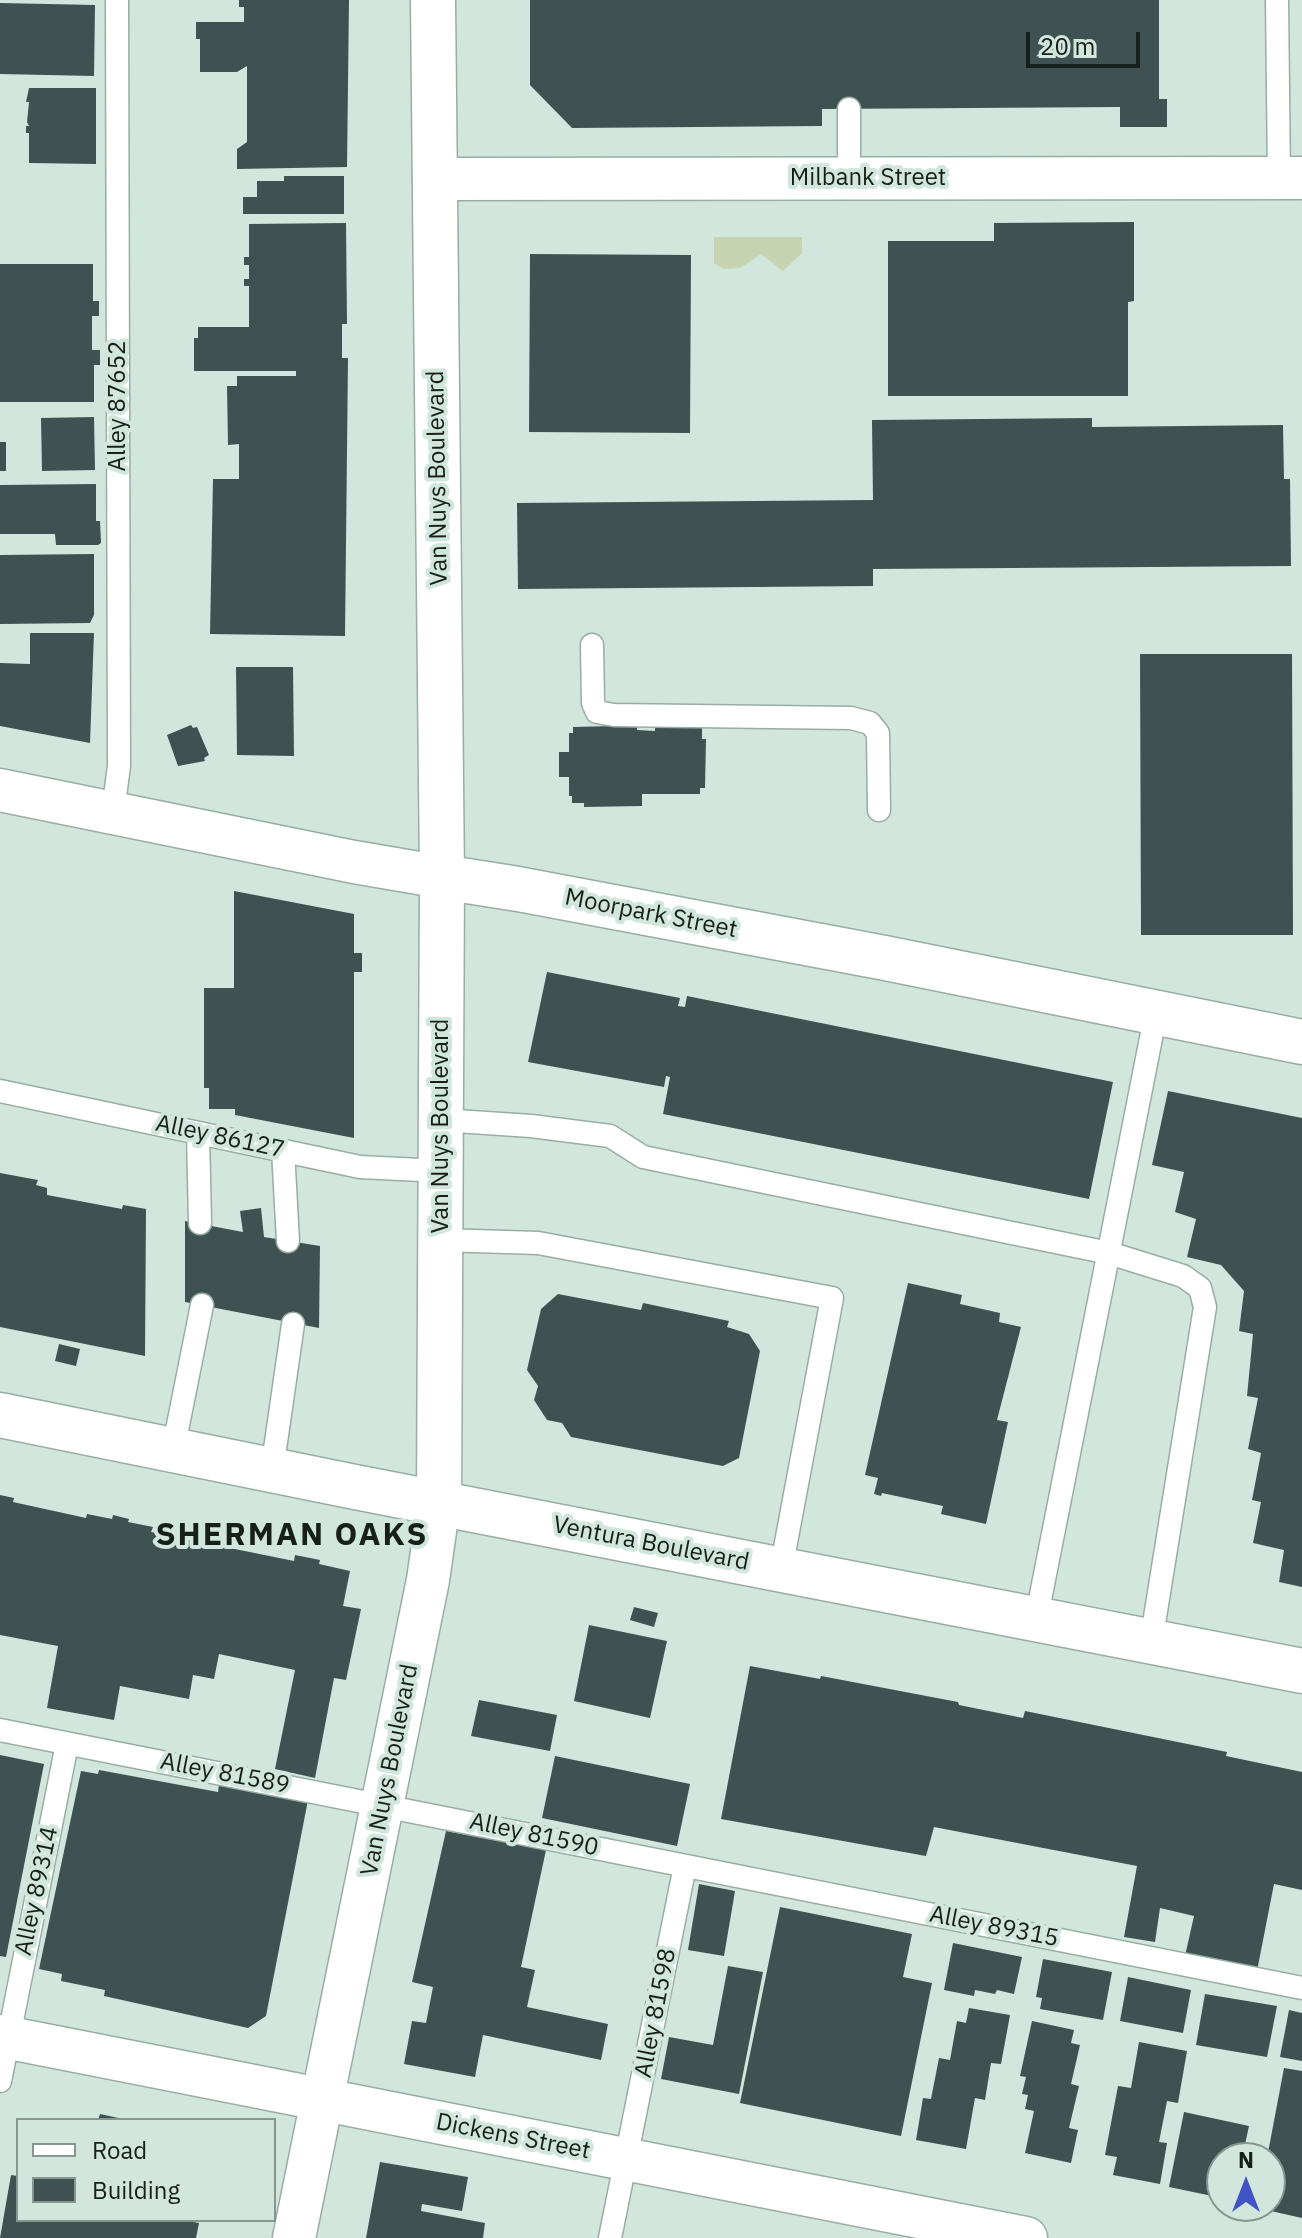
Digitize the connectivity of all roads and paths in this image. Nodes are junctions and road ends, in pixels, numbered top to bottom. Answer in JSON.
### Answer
{"nodes":[{"id":1,"x":117,"y":0,"type":"edge"},
{"id":2,"x":433,"y":0,"type":"edge"},
{"id":3,"x":1277,"y":0,"type":"edge"},
{"id":4,"x":849,"y":109,"type":"dead end"},
{"id":5,"x":849,"y":178,"type":"junction"},
{"id":6,"x":1291,"y":178,"type":"edge"},
{"id":7,"x":434,"y":179,"type":"junction"},
{"id":8,"x":592,"y":645,"type":"dead end"},
{"id":9,"x":0,"y":790,"type":"edge"},
{"id":10,"x":879,"y":810,"type":"dead end"},
{"id":11,"x":113,"y":811,"type":"junction"},
{"id":12,"x":442,"y":877,"type":"junction"},
{"id":13,"x":1156,"y":1013,"type":"junction"},
{"id":14,"x":1302,"y":1042,"type":"edge"},
{"id":15,"x":0,"y":1091,"type":"edge"},
{"id":16,"x":441,"y":1120,"type":"junction"},
{"id":17,"x":198,"y":1133,"type":"junction"},
{"id":18,"x":283,"y":1150,"type":"junction"},
{"id":19,"x":441,"y":1171,"type":"junction"},
{"id":20,"x":200,"y":1223,"type":"dead end"},
{"id":21,"x":441,"y":1240,"type":"junction"},
{"id":22,"x":288,"y":1241,"type":"dead end"},
{"id":23,"x":1109,"y":1253,"type":"junction"},
{"id":24,"x":202,"y":1305,"type":"dead end"},
{"id":25,"x":293,"y":1324,"type":"dead end"},
{"id":26,"x":0,"y":1415,"type":"edge"},
{"id":27,"x":173,"y":1450,"type":"junction"},
{"id":28,"x":272,"y":1470,"type":"junction"},
{"id":29,"x":439,"y":1503,"type":"junction"},
{"id":30,"x":781,"y":1569,"type":"junction"},
{"id":31,"x":1036,"y":1620,"type":"junction"},
{"id":32,"x":1151,"y":1642,"type":"junction"},
{"id":33,"x":1302,"y":1671,"type":"edge"},
{"id":34,"x":0,"y":1730,"type":"edge"},
{"id":35,"x":67,"y":1744,"type":"junction"},
{"id":36,"x":382,"y":1806,"type":"junction"},
{"id":37,"x":685,"y":1866,"type":"junction"},
{"id":38,"x":1302,"y":1988,"type":"edge"},
{"id":39,"x":4,"y":2037,"type":"edge"},
{"id":40,"x":0,"y":2081,"type":"edge"},
{"id":41,"x":321,"y":2099,"type":"junction"},
{"id":42,"x":627,"y":2159,"type":"junction"},
{"id":43,"x":294,"y":2238,"type":"edge"},
{"id":44,"x":610,"y":2238,"type":"edge"},
{"id":45,"x":1026,"y":2238,"type":"edge"}],
"edges":[{"from":1,"to":11,"type":"lane","name":"Alley 87652"},
{"from":2,"to":7,"type":"main road","name":"Van Nuys Boulevard"},
{"from":3,"to":6,"type":"lane"},
{"from":4,"to":5,"type":"lane"},
{"from":5,"to":6,"type":"street","name":"Milbank Street"},
{"from":5,"to":7,"type":"street","name":"Milbank Street"},
{"from":7,"to":12,"type":"main road","name":"Van Nuys Boulevard"},
{"from":8,"to":10,"type":"lane"},
{"from":9,"to":11,"type":"street","name":"Moorpark Street"},
{"from":11,"to":12,"type":"street","name":"Moorpark Street"},
{"from":12,"to":13,"type":"main road","name":"Moorpark Street"},
{"from":12,"to":16,"type":"main road","name":"Van Nuys Boulevard"},
{"from":13,"to":14,"type":"main road","name":"Moorpark Street"},
{"from":13,"to":23,"type":"lane"},
{"from":15,"to":17,"type":"lane","name":"Alley 86127"},
{"from":16,"to":19,"type":"main road","name":"Van Nuys Boulevard"},
{"from":16,"to":23,"type":"lane"},
{"from":17,"to":18,"type":"lane","name":"Alley 86127"},
{"from":17,"to":20,"type":"lane"},
{"from":18,"to":19,"type":"lane","name":"Alley 86127"},
{"from":18,"to":22,"type":"lane"},
{"from":19,"to":21,"type":"main road","name":"Van Nuys Boulevard"},
{"from":21,"to":29,"type":"main road","name":"Van Nuys Boulevard"},
{"from":21,"to":30,"type":"lane"},
{"from":23,"to":31,"type":"lane"},
{"from":23,"to":32,"type":"lane"},
{"from":24,"to":27,"type":"lane"},
{"from":25,"to":28,"type":"lane"},
{"from":26,"to":27,"type":"main road","name":"Ventura Boulevard"},
{"from":27,"to":28,"type":"main road","name":"Ventura Boulevard"},
{"from":28,"to":29,"type":"main road","name":"Ventura Boulevard"},
{"from":29,"to":30,"type":"main road","name":"Ventura Boulevard"},
{"from":29,"to":36,"type":"street","name":"Van Nuys Boulevard"},
{"from":30,"to":31,"type":"main road","name":"Ventura Boulevard"},
{"from":31,"to":32,"type":"main road","name":"Ventura Boulevard"},
{"from":32,"to":33,"type":"main road","name":"Ventura Boulevard"},
{"from":34,"to":35,"type":"lane","name":"Alley 81589"},
{"from":35,"to":36,"type":"lane","name":"Alley 81589"},
{"from":35,"to":39,"type":"lane","name":"Alley 89314"},
{"from":36,"to":37,"type":"lane","name":"Alley 81590"},
{"from":36,"to":41,"type":"street","name":"Van Nuys Boulevard"},
{"from":37,"to":38,"type":"lane","name":"Alley 89315"},
{"from":37,"to":42,"type":"lane","name":"Alley 81598"},
{"from":39,"to":40,"type":"lane","name":"Alley 89314"},
{"from":39,"to":41,"type":"street","name":"Dickens Street"},
{"from":41,"to":42,"type":"street","name":"Dickens Street"},
{"from":41,"to":43,"type":"street","name":"Van Nuys Boulevard"},
{"from":42,"to":44,"type":"lane","name":"Alley 81598"},
{"from":42,"to":45,"type":"street","name":"Dickens Street"}]}
